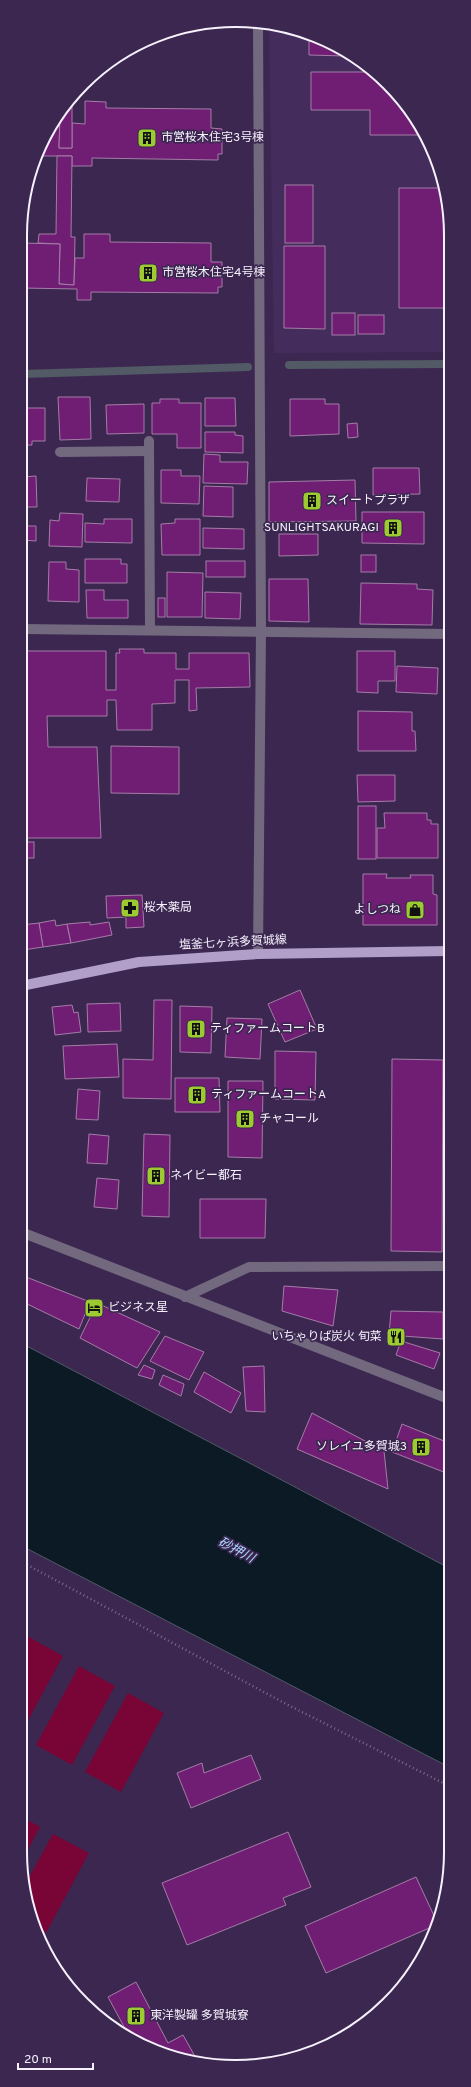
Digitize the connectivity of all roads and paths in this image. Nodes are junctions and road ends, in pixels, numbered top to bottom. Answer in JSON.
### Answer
{"nodes":[{"id":1,"x":258,"y":28,"type":"edge"},
{"id":2,"x":60,"y":452,"type":"dead end"},
{"id":3,"x":27,"y":629,"type":"edge"},
{"id":4,"x":150,"y":629,"type":"junction"},
{"id":5,"x":261,"y":631,"type":"junction"},
{"id":6,"x":444,"y":634,"type":"edge"},
{"id":7,"x":444,"y":951,"type":"edge"},
{"id":8,"x":258,"y":954,"type":"junction"},
{"id":9,"x":27,"y":985,"type":"edge"},
{"id":10,"x":27,"y":1234,"type":"edge"},
{"id":11,"x":444,"y":1266,"type":"edge"},
{"id":12,"x":185,"y":1297,"type":"junction"},
{"id":13,"x":444,"y":1397,"type":"edge"},
{"id":14,"x":27,"y":1565,"type":"edge"},
{"id":15,"x":444,"y":1783,"type":"edge"}],
"edges":[{"from":1,"to":5,"type":"street"},
{"from":2,"to":4,"type":"street"},
{"from":3,"to":4,"type":"street"},
{"from":4,"to":5,"type":"street"},
{"from":5,"to":6,"type":"street"},
{"from":5,"to":8,"type":"street"},
{"from":7,"to":8,"type":"main road","name":"塩釜七ヶ浜多賀城線"},
{"from":8,"to":9,"type":"main road","name":"塩釜七ヶ浜多賀城線"},
{"from":10,"to":12,"type":"street"},
{"from":11,"to":12,"type":"street"},
{"from":12,"to":13,"type":"street"},
{"from":14,"to":15,"type":"path"}]}
